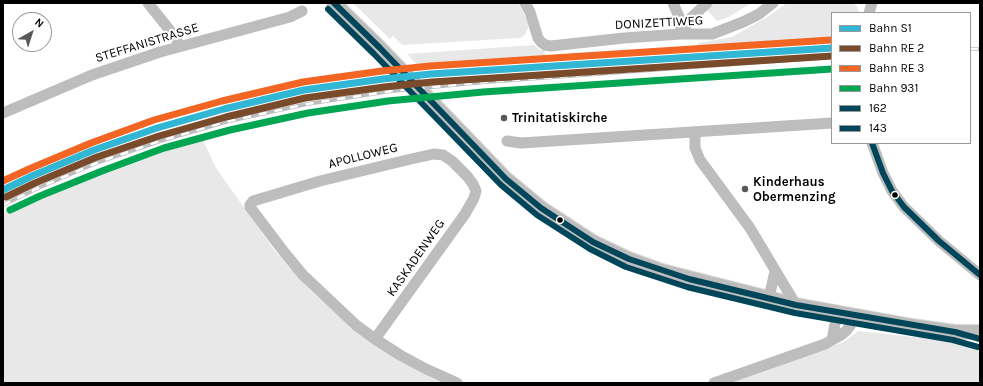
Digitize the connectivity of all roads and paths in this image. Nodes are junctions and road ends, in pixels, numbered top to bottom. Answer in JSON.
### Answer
{"nodes":[{"id":1,"x":148,"y":3,"type":"edge"},
{"id":2,"x":334,"y":3,"type":"edge"},
{"id":3,"x":526,"y":3,"type":"edge"},
{"id":4,"x":673,"y":3,"type":"edge"},
{"id":5,"x":707,"y":3,"type":"edge"},
{"id":6,"x":773,"y":3,"type":"edge"},
{"id":7,"x":302,"y":11,"type":"dead end"},
{"id":8,"x":681,"y":34,"type":"junction"},
{"id":9,"x":179,"y":47,"type":"junction"},
{"id":10,"x":3,"y":113,"type":"edge"},
{"id":11,"x":831,"y":123,"type":"edge"},
{"id":12,"x":695,"y":132,"type":"junction"},
{"id":13,"x":507,"y":141,"type":"dead end"},
{"id":14,"x":872,"y":144,"type":"edge"},
{"id":15,"x":476,"y":191,"type":"joint"},
{"id":16,"x":774,"y":271,"type":"junction"},
{"id":17,"x":980,"y":275,"type":"edge"},
{"id":18,"x":769,"y":298,"type":"junction"},
{"id":19,"x":796,"y":305,"type":"junction"},
{"id":20,"x":837,"y":313,"type":"junction"},
{"id":21,"x":852,"y":315,"type":"junction"},
{"id":22,"x":956,"y":332,"type":"junction"},
{"id":23,"x":980,"y":332,"type":"edge"},
{"id":24,"x":375,"y":339,"type":"junction"},
{"id":25,"x":980,"y":339,"type":"edge"},
{"id":26,"x":832,"y":340,"type":"junction"},
{"id":27,"x":457,"y":383,"type":"edge"},
{"id":28,"x":714,"y":383,"type":"edge"}],
"edges":[{"from":1,"to":9,"type":"street"},
{"from":2,"to":18,"type":"main road"},
{"from":3,"to":8,"type":"street","name":"DONIZETTIWEG"},
{"from":4,"to":8,"type":"street"},
{"from":5,"to":8,"type":"street"},
{"from":6,"to":8,"type":"street","name":"DONIZETTIWEG"},
{"from":7,"to":9,"type":"street","name":"STEFFANISTRASSE"},
{"from":9,"to":10,"type":"street","name":"STEFFANISTRASSE"},
{"from":11,"to":12,"type":"street"},
{"from":12,"to":13,"type":"street"},
{"from":12,"to":16,"type":"street"},
{"from":14,"to":17,"type":"street"},
{"from":15,"to":24,"type":"street","name":"KASKADENWEG"},
{"from":15,"to":24,"type":"street","name":"APOLLOWEG"},
{"from":16,"to":18,"type":"street"},
{"from":16,"to":19,"type":"street"},
{"from":18,"to":19,"type":"main road"},
{"from":19,"to":20,"type":"main road"},
{"from":20,"to":21,"type":"main road"},
{"from":20,"to":26,"type":"street"},
{"from":21,"to":22,"type":"main road"},
{"from":21,"to":26,"type":"street"},
{"from":22,"to":23,"type":"main road"},
{"from":22,"to":25,"type":"main road"},
{"from":24,"to":27,"type":"street"},
{"from":26,"to":28,"type":"street"}]}
